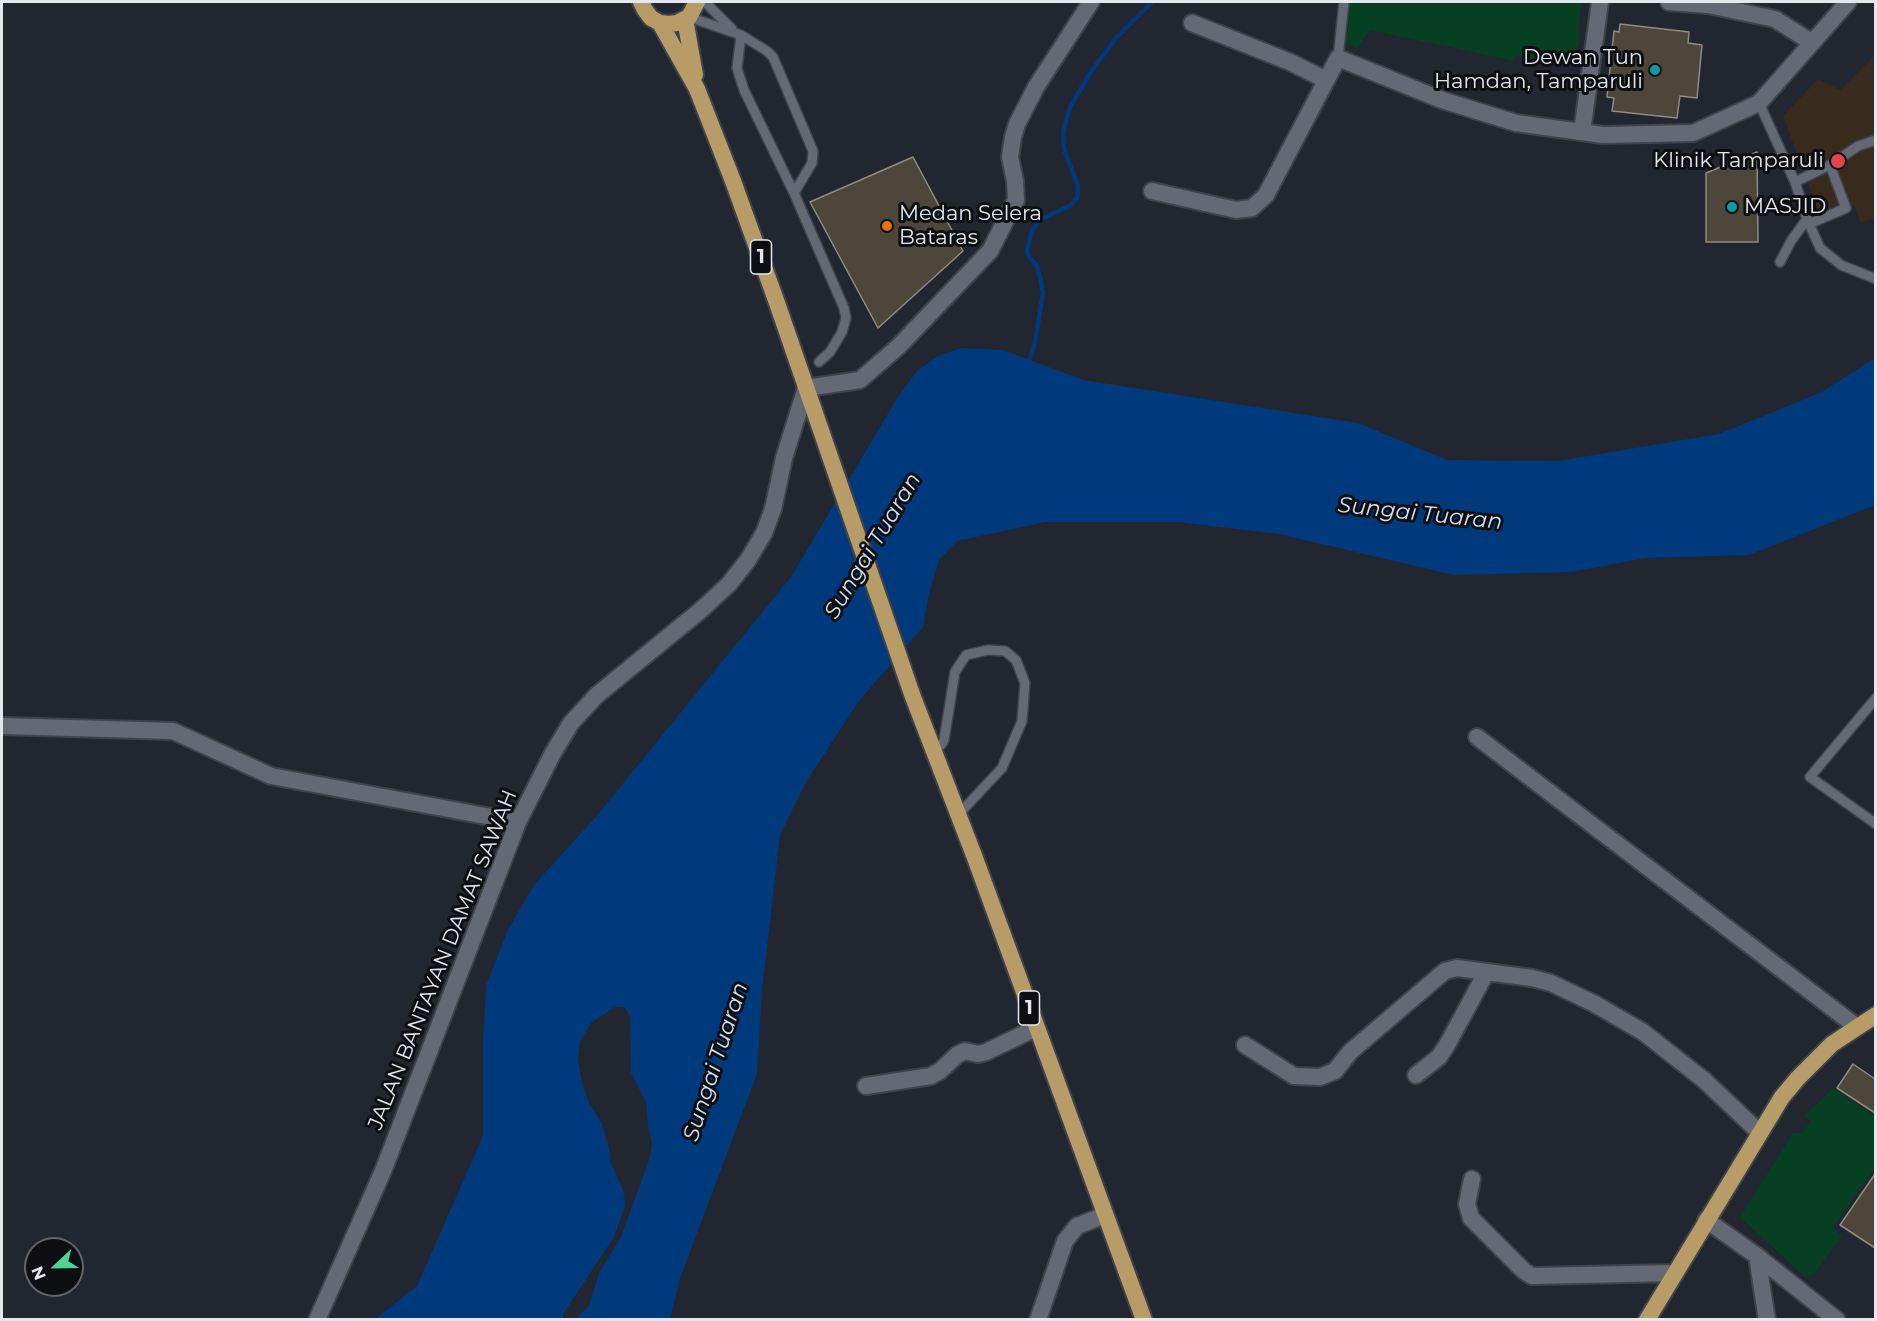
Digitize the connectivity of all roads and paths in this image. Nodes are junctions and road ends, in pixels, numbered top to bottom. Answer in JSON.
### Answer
{"nodes":[{"id":1,"x":641,"y":2,"type":"edge"},
{"id":2,"x":705,"y":2,"type":"edge"},
{"id":3,"x":1091,"y":2,"type":"edge"},
{"id":4,"x":1344,"y":2,"type":"edge"},
{"id":5,"x":1600,"y":2,"type":"edge"},
{"id":6,"x":1669,"y":2,"type":"edge"},
{"id":7,"x":1848,"y":2,"type":"edge"},
{"id":8,"x":690,"y":12,"type":"edge"},
{"id":9,"x":660,"y":23,"type":"junction"},
{"id":10,"x":1192,"y":23,"type":"dead end"},
{"id":11,"x":738,"y":33,"type":"junction"},
{"id":12,"x":1811,"y":42,"type":"junction"},
{"id":13,"x":1338,"y":58,"type":"junction"},
{"id":14,"x":1326,"y":80,"type":"junction"},
{"id":15,"x":697,"y":89,"type":"junction"},
{"id":16,"x":1759,"y":103,"type":"junction"},
{"id":17,"x":1582,"y":132,"type":"junction"},
{"id":18,"x":1875,"y":140,"type":"edge"},
{"id":19,"x":1830,"y":165,"type":"junction"},
{"id":20,"x":1795,"y":182,"type":"junction"},
{"id":21,"x":1152,"y":191,"type":"dead end"},
{"id":22,"x":794,"y":193,"type":"junction"},
{"id":23,"x":1808,"y":222,"type":"junction"},
{"id":24,"x":1780,"y":262,"type":"dead end"},
{"id":25,"x":1875,"y":279,"type":"edge"},
{"id":26,"x":819,"y":362,"type":"dead end"},
{"id":27,"x":806,"y":388,"type":"junction"},
{"id":28,"x":1875,"y":699,"type":"edge"},
{"id":29,"x":2,"y":726,"type":"edge"},
{"id":30,"x":1477,"y":737,"type":"dead end"},
{"id":31,"x":932,"y":747,"type":"junction"},
{"id":32,"x":958,"y":815,"type":"junction"},
{"id":33,"x":518,"y":822,"type":"junction"},
{"id":34,"x":1875,"y":824,"type":"edge"},
{"id":35,"x":1486,"y":973,"type":"junction"},
{"id":36,"x":1875,"y":1015,"type":"edge"},
{"id":37,"x":1857,"y":1027,"type":"junction"},
{"id":38,"x":1036,"y":1028,"type":"junction"},
{"id":39,"x":1245,"y":1045,"type":"dead end"},
{"id":40,"x":1416,"y":1075,"type":"dead end"},
{"id":41,"x":866,"y":1086,"type":"dead end"},
{"id":42,"x":1760,"y":1133,"type":"junction"},
{"id":43,"x":1472,"y":1179,"type":"dead end"},
{"id":44,"x":1105,"y":1215,"type":"junction"},
{"id":45,"x":1706,"y":1220,"type":"junction"},
{"id":46,"x":1757,"y":1256,"type":"junction"},
{"id":47,"x":1675,"y":1273,"type":"junction"},
{"id":48,"x":317,"y":1320,"type":"edge"},
{"id":49,"x":1038,"y":1320,"type":"edge"},
{"id":50,"x":1144,"y":1320,"type":"edge"},
{"id":51,"x":1647,"y":1320,"type":"edge"},
{"id":52,"x":1767,"y":1320,"type":"edge"},
{"id":53,"x":1837,"y":1320,"type":"edge"}],
"edges":[{"from":1,"to":9,"type":"highway","number":"1"},
{"from":2,"to":11,"type":"lane"},
{"from":3,"to":27,"type":"street"},
{"from":4,"to":13,"type":"lane"},
{"from":5,"to":17,"type":"street"},
{"from":6,"to":12,"type":"street"},
{"from":7,"to":12,"type":"street"},
{"from":8,"to":9,"type":"highway"},
{"from":8,"to":11,"type":"lane"},
{"from":8,"to":15,"type":"highway","number":"1"},
{"from":9,"to":15,"type":"highway","number":"1"},
{"from":10,"to":14,"type":"street"},
{"from":11,"to":22,"type":"lane"},
{"from":11,"to":22,"type":"lane"},
{"from":12,"to":16,"type":"street"},
{"from":13,"to":14,"type":"street"},
{"from":13,"to":17,"type":"street"},
{"from":14,"to":21,"type":"street"},
{"from":15,"to":27,"type":"highway","number":"1"},
{"from":16,"to":17,"type":"street"},
{"from":16,"to":20,"type":"lane"},
{"from":18,"to":19,"type":"lane"},
{"from":19,"to":20,"type":"lane"},
{"from":19,"to":23,"type":"lane"},
{"from":20,"to":23,"type":"lane"},
{"from":22,"to":26,"type":"lane"},
{"from":23,"to":24,"type":"lane"},
{"from":23,"to":25,"type":"lane"},
{"from":27,"to":31,"type":"highway","number":"1"},
{"from":27,"to":33,"type":"street","name":"JALAN BANTAYAN DAMAT SAWAH"},
{"from":28,"to":34,"type":"lane"},
{"from":29,"to":33,"type":"street"},
{"from":30,"to":37,"type":"street"},
{"from":31,"to":32,"type":"highway","number":"1"},
{"from":31,"to":32,"type":"lane"},
{"from":32,"to":38,"type":"highway","number":"1"},
{"from":33,"to":48,"type":"street","name":"JALAN BANTAYAN DAMAT SAWAH"},
{"from":35,"to":39,"type":"street"},
{"from":35,"to":40,"type":"street"},
{"from":35,"to":42,"type":"street"},
{"from":36,"to":37,"type":"highway"},
{"from":37,"to":42,"type":"highway"},
{"from":38,"to":41,"type":"street"},
{"from":38,"to":44,"type":"highway","number":"1"},
{"from":42,"to":45,"type":"highway"},
{"from":43,"to":47,"type":"street"},
{"from":44,"to":49,"type":"street"},
{"from":44,"to":50,"type":"highway","number":"1"},
{"from":45,"to":46,"type":"street"},
{"from":45,"to":47,"type":"highway"},
{"from":46,"to":52,"type":"street"},
{"from":46,"to":53,"type":"street"},
{"from":47,"to":51,"type":"highway"}]}
